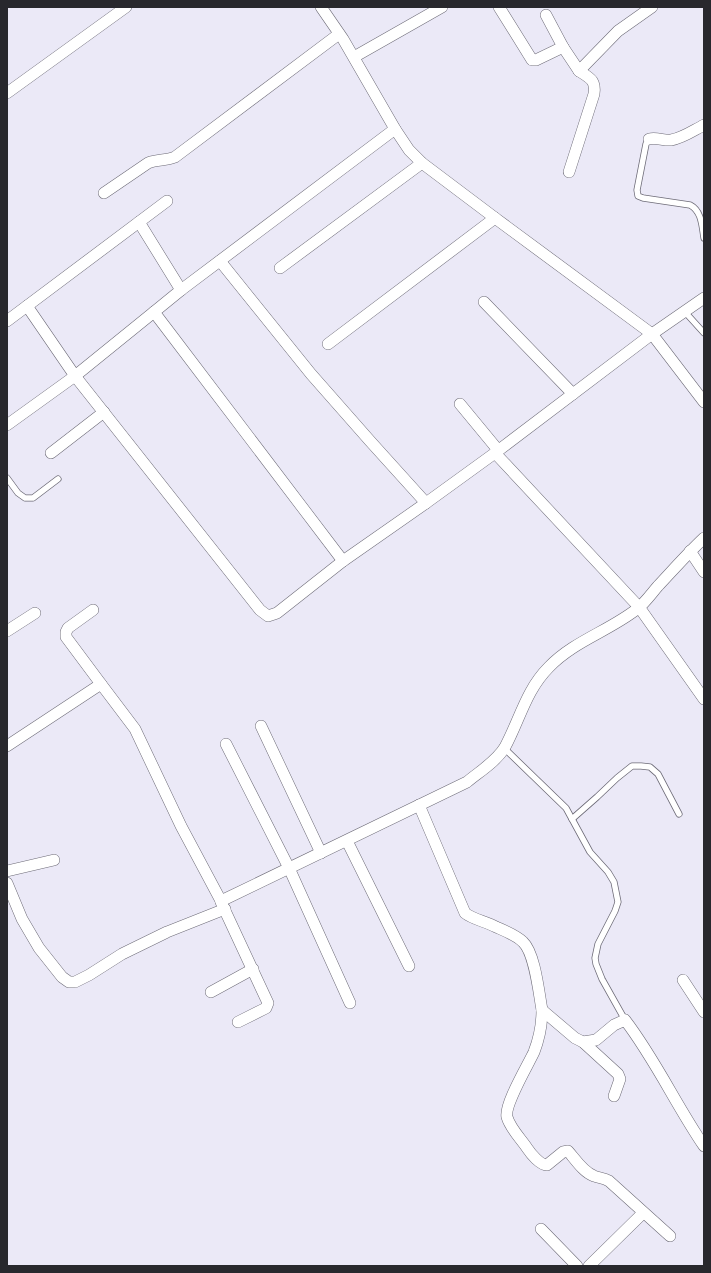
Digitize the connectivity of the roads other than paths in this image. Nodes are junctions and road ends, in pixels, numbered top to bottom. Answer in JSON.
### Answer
{"nodes":[{"id":1,"x":126,"y":7,"type":"edge"},
{"id":2,"x":321,"y":7,"type":"edge"},
{"id":3,"x":442,"y":7,"type":"edge"},
{"id":4,"x":499,"y":7,"type":"edge"},
{"id":5,"x":652,"y":7,"type":"edge"},
{"id":6,"x":546,"y":15,"type":"dead end"},
{"id":7,"x":339,"y":34,"type":"junction"},
{"id":8,"x":563,"y":47,"type":"junction"},
{"id":9,"x":354,"y":58,"type":"junction"},
{"id":10,"x":580,"y":71,"type":"junction"},
{"id":11,"x":7,"y":93,"type":"edge"},
{"id":12,"x":704,"y":125,"type":"edge"},
{"id":13,"x":395,"y":129,"type":"junction"},
{"id":14,"x":649,"y":139,"type":"joint"},
{"id":15,"x":422,"y":163,"type":"junction"},
{"id":16,"x":569,"y":172,"type":"dead end"},
{"id":17,"x":104,"y":193,"type":"dead end"},
{"id":18,"x":167,"y":201,"type":"dead end"},
{"id":19,"x":496,"y":218,"type":"junction"},
{"id":20,"x":138,"y":222,"type":"junction"},
{"id":21,"x":704,"y":238,"type":"edge"},
{"id":22,"x":220,"y":261,"type":"junction"},
{"id":23,"x":280,"y":268,"type":"dead end"},
{"id":24,"x":181,"y":290,"type":"junction"},
{"id":25,"x":704,"y":298,"type":"edge"},
{"id":26,"x":484,"y":302,"type":"dead end"},
{"id":27,"x":27,"y":306,"type":"junction"},
{"id":28,"x":154,"y":312,"type":"junction"},
{"id":29,"x":685,"y":312,"type":"junction"},
{"id":30,"x":7,"y":321,"type":"edge"},
{"id":31,"x":704,"y":333,"type":"edge"},
{"id":32,"x":652,"y":334,"type":"junction"},
{"id":33,"x":328,"y":344,"type":"dead end"},
{"id":34,"x":75,"y":376,"type":"junction"},
{"id":35,"x":573,"y":394,"type":"junction"},
{"id":36,"x":704,"y":402,"type":"edge"},
{"id":37,"x":460,"y":404,"type":"dead end"},
{"id":38,"x":104,"y":412,"type":"junction"},
{"id":39,"x":7,"y":425,"type":"edge"},
{"id":40,"x":496,"y":452,"type":"junction"},
{"id":41,"x":51,"y":453,"type":"dead end"},
{"id":42,"x":7,"y":478,"type":"edge"},
{"id":43,"x":58,"y":479,"type":"dead end"},
{"id":44,"x":426,"y":503,"type":"junction"},
{"id":45,"x":704,"y":538,"type":"edge"},
{"id":46,"x":690,"y":552,"type":"junction"},
{"id":47,"x":343,"y":562,"type":"junction"},
{"id":48,"x":704,"y":572,"type":"edge"},
{"id":49,"x":639,"y":607,"type":"junction"},
{"id":50,"x":93,"y":610,"type":"dead end"},
{"id":51,"x":35,"y":613,"type":"dead end"},
{"id":52,"x":7,"y":631,"type":"edge"},
{"id":53,"x":101,"y":684,"type":"junction"},
{"id":54,"x":704,"y":699,"type":"edge"},
{"id":55,"x":261,"y":726,"type":"dead end"},
{"id":56,"x":226,"y":744,"type":"dead end"},
{"id":57,"x":7,"y":746,"type":"edge"},
{"id":58,"x":504,"y":748,"type":"junction"},
{"id":59,"x":419,"y":805,"type":"junction"},
{"id":60,"x":679,"y":814,"type":"dead end"},
{"id":61,"x":572,"y":819,"type":"junction"},
{"id":62,"x":347,"y":841,"type":"junction"},
{"id":63,"x":321,"y":853,"type":"junction"},
{"id":64,"x":54,"y":860,"type":"dead end"},
{"id":65,"x":289,"y":868,"type":"junction"},
{"id":66,"x":7,"y":872,"type":"edge"},
{"id":67,"x":7,"y":883,"type":"edge"},
{"id":68,"x":223,"y":905,"type":"junction"},
{"id":69,"x":409,"y":966,"type":"dead end"},
{"id":70,"x":253,"y":969,"type":"junction"},
{"id":71,"x":683,"y":980,"type":"dead end"},
{"id":72,"x":211,"y":992,"type":"dead end"},
{"id":73,"x":350,"y":1003,"type":"dead end"},
{"id":74,"x":542,"y":1010,"type":"junction"},
{"id":75,"x":704,"y":1012,"type":"edge"},
{"id":76,"x":626,"y":1020,"type":"junction"},
{"id":77,"x":238,"y":1022,"type":"dead end"},
{"id":78,"x":583,"y":1042,"type":"junction"},
{"id":79,"x":614,"y":1096,"type":"dead end"},
{"id":80,"x":704,"y":1146,"type":"edge"},
{"id":81,"x":643,"y":1212,"type":"junction"},
{"id":82,"x":541,"y":1229,"type":"dead end"},
{"id":83,"x":670,"y":1236,"type":"dead end"},
{"id":84,"x":577,"y":1266,"type":"edge"},
{"id":85,"x":589,"y":1266,"type":"edge"}],
"edges":[{"from":1,"to":11,"type":"street"},
{"from":2,"to":7,"type":"street"},
{"from":3,"to":9,"type":"street"},
{"from":4,"to":8,"type":"street"},
{"from":5,"to":10,"type":"street"},
{"from":6,"to":8,"type":"street"},
{"from":7,"to":9,"type":"street"},
{"from":7,"to":17,"type":"street"},
{"from":8,"to":10,"type":"street"},
{"from":9,"to":13,"type":"street"},
{"from":10,"to":16,"type":"street"},
{"from":12,"to":14,"type":"street"},
{"from":13,"to":15,"type":"street"},
{"from":13,"to":22,"type":"street"},
{"from":14,"to":21,"type":"lane"},
{"from":15,"to":19,"type":"street"},
{"from":15,"to":23,"type":"street"},
{"from":18,"to":20,"type":"street"},
{"from":19,"to":32,"type":"street"},
{"from":19,"to":33,"type":"street"},
{"from":20,"to":24,"type":"street"},
{"from":20,"to":27,"type":"street"},
{"from":22,"to":24,"type":"street"},
{"from":22,"to":44,"type":"street"},
{"from":24,"to":28,"type":"street"},
{"from":25,"to":29,"type":"street"},
{"from":26,"to":35,"type":"street"},
{"from":27,"to":30,"type":"street"},
{"from":27,"to":34,"type":"street"},
{"from":28,"to":34,"type":"street"},
{"from":28,"to":47,"type":"street"},
{"from":29,"to":31,"type":"lane"},
{"from":29,"to":32,"type":"street"},
{"from":32,"to":35,"type":"street"},
{"from":32,"to":36,"type":"street"},
{"from":34,"to":38,"type":"street"},
{"from":34,"to":39,"type":"street"},
{"from":35,"to":40,"type":"street"},
{"from":37,"to":40,"type":"street"},
{"from":38,"to":41,"type":"street"},
{"from":38,"to":47,"type":"street"},
{"from":40,"to":44,"type":"street"},
{"from":40,"to":49,"type":"street"},
{"from":42,"to":43,"type":"lane"},
{"from":44,"to":47,"type":"street"},
{"from":45,"to":46,"type":"street"},
{"from":46,"to":48,"type":"street"},
{"from":46,"to":49,"type":"street"},
{"from":49,"to":54,"type":"street"},
{"from":49,"to":58,"type":"street"},
{"from":50,"to":53,"type":"street"},
{"from":51,"to":52,"type":"street"},
{"from":53,"to":57,"type":"street"},
{"from":53,"to":68,"type":"street"},
{"from":55,"to":63,"type":"street"},
{"from":56,"to":65,"type":"street"},
{"from":58,"to":59,"type":"street"},
{"from":58,"to":61,"type":"lane"},
{"from":59,"to":62,"type":"street"},
{"from":59,"to":74,"type":"street"},
{"from":60,"to":61,"type":"lane"},
{"from":61,"to":76,"type":"lane"},
{"from":62,"to":63,"type":"street"},
{"from":62,"to":69,"type":"street"},
{"from":63,"to":65,"type":"street"},
{"from":64,"to":66,"type":"street"},
{"from":65,"to":68,"type":"street"},
{"from":65,"to":73,"type":"street"},
{"from":67,"to":68,"type":"street"},
{"from":68,"to":70,"type":"street"},
{"from":70,"to":72,"type":"street"},
{"from":70,"to":77,"type":"street"},
{"from":71,"to":75,"type":"street"},
{"from":74,"to":78,"type":"street"},
{"from":74,"to":81,"type":"street"},
{"from":76,"to":78,"type":"street"},
{"from":76,"to":80,"type":"street"},
{"from":78,"to":79,"type":"street"},
{"from":81,"to":83,"type":"street"},
{"from":81,"to":85,"type":"street"},
{"from":82,"to":84,"type":"street"}]}
